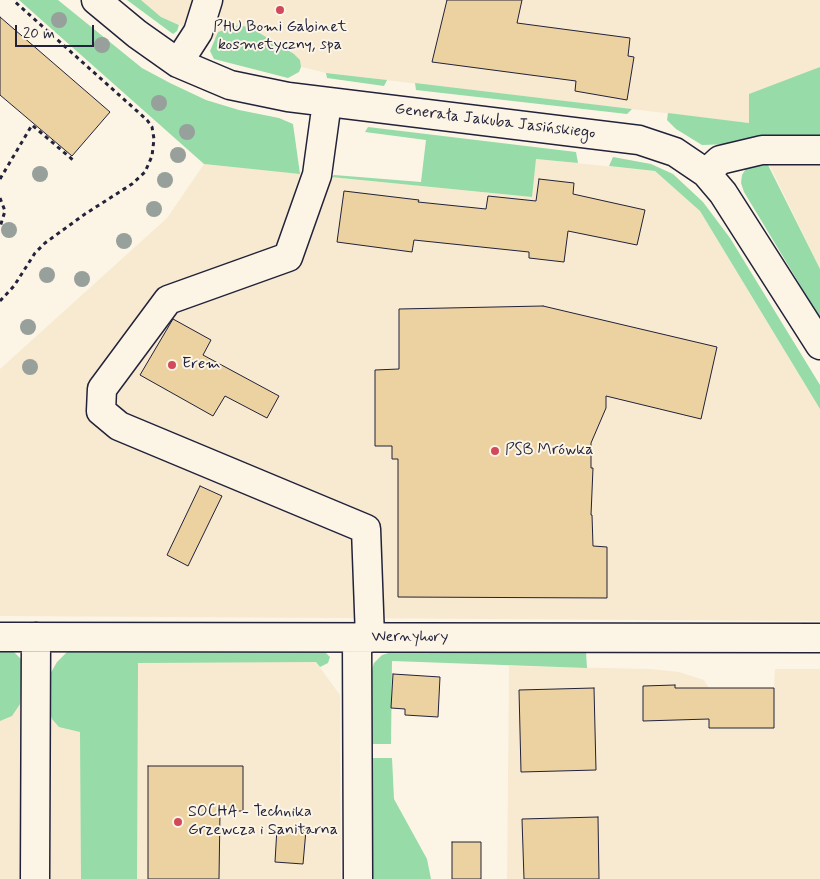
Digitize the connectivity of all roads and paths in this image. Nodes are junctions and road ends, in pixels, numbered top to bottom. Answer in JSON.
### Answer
{"nodes":[{"id":1,"x":13,"y":0,"type":"edge"},
{"id":2,"x":96,"y":0,"type":"edge"},
{"id":3,"x":208,"y":0,"type":"edge"},
{"id":4,"x":178,"y":63,"type":"junction"},
{"id":5,"x":327,"y":102,"type":"junction"},
{"id":6,"x":820,"y":150,"type":"edge"},
{"id":7,"x":73,"y":160,"type":"dead end"},
{"id":8,"x":706,"y":173,"type":"junction"},
{"id":9,"x":0,"y":179,"type":"edge"},
{"id":10,"x":0,"y":198,"type":"edge"},
{"id":11,"x":0,"y":228,"type":"edge"},
{"id":12,"x":0,"y":302,"type":"edge"},
{"id":13,"x":820,"y":345,"type":"edge"},
{"id":14,"x":0,"y":638,"type":"edge"},
{"id":15,"x":36,"y":638,"type":"junction"},
{"id":16,"x":363,"y":638,"type":"junction"},
{"id":17,"x":820,"y":638,"type":"edge"},
{"id":18,"x":35,"y":879,"type":"edge"},
{"id":19,"x":358,"y":879,"type":"edge"}],
"edges":[{"from":1,"to":12,"type":"path"},
{"from":2,"to":4,"type":"street","name":"Generała Jakuba Jasińskiego"},
{"from":3,"to":4,"type":"street"},
{"from":4,"to":5,"type":"street","name":"Generała Jakuba Jasińskiego"},
{"from":5,"to":8,"type":"street","name":"Generała Jakuba Jasińskiego"},
{"from":5,"to":16,"type":"street"},
{"from":6,"to":8,"type":"street"},
{"from":7,"to":9,"type":"path"},
{"from":8,"to":13,"type":"street","name":"Generała Jakuba Jasińskiego"},
{"from":10,"to":11,"type":"path"},
{"from":14,"to":15,"type":"street","name":"Wernyhory"},
{"from":15,"to":16,"type":"street","name":"Wernyhory"},
{"from":15,"to":18,"type":"street"},
{"from":16,"to":17,"type":"street","name":"Wernyhory"},
{"from":16,"to":19,"type":"street"}]}
